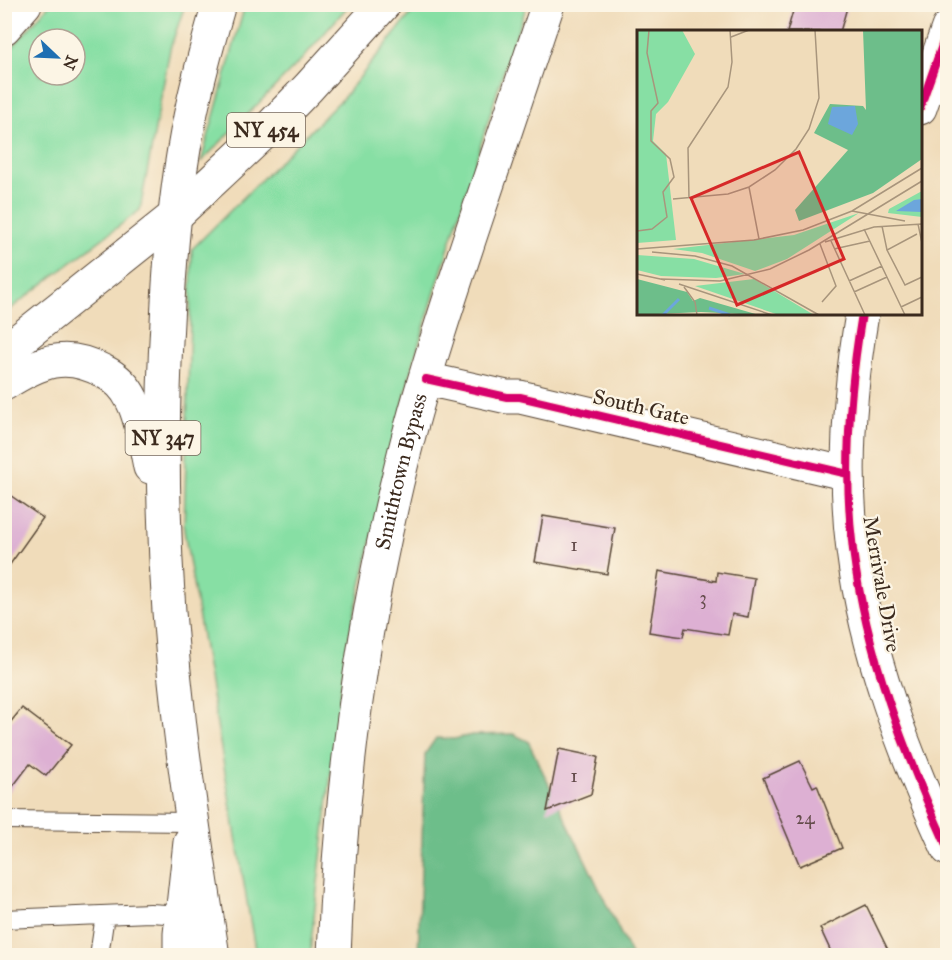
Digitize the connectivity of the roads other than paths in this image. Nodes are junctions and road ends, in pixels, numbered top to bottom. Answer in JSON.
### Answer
{"nodes":[{"id":1,"x":25,"y":4,"type":"edge"},
{"id":2,"x":219,"y":4,"type":"edge"},
{"id":3,"x":384,"y":4,"type":"edge"},
{"id":4,"x":548,"y":4,"type":"edge"},
{"id":5,"x":948,"y":27,"type":"edge"},
{"id":6,"x":4,"y":28,"type":"edge"},
{"id":7,"x":922,"y":105,"type":"edge"},
{"id":8,"x":176,"y":215,"type":"junction"},
{"id":9,"x":862,"y":315,"type":"edge"},
{"id":10,"x":4,"y":352,"type":"edge"},
{"id":11,"x":426,"y":379,"type":"junction"},
{"id":12,"x":4,"y":384,"type":"edge"},
{"id":13,"x":848,"y":474,"type":"junction"},
{"id":14,"x":165,"y":538,"type":"junction"},
{"id":15,"x":4,"y":820,"type":"edge"},
{"id":16,"x":192,"y":822,"type":"junction"},
{"id":17,"x":948,"y":849,"type":"edge"},
{"id":18,"x":105,"y":915,"type":"junction"},
{"id":19,"x":182,"y":915,"type":"junction"},
{"id":20,"x":4,"y":919,"type":"edge"},
{"id":21,"x":99,"y":956,"type":"edge"},
{"id":22,"x":180,"y":956,"type":"edge"},
{"id":23,"x":213,"y":956,"type":"edge"},
{"id":24,"x":334,"y":956,"type":"edge"}],
"edges":[{"from":1,"to":6,"type":"main road"},
{"from":2,"to":8,"type":"main road","number":"NY 347"},
{"from":3,"to":8,"type":"main road","number":"NY 454"},
{"from":4,"to":11,"type":"main road","name":"Smithtown Bypass"},
{"from":5,"to":7,"type":"main road"},
{"from":8,"to":10,"type":"main road","number":"NY 454"},
{"from":8,"to":14,"type":"main road","number":"NY 347"},
{"from":9,"to":13,"type":"main road","name":"Merrivale Drive"},
{"from":11,"to":13,"type":"main road","name":"South Gate"},
{"from":11,"to":24,"type":"main road","name":"Smithtown Bypass"},
{"from":12,"to":14,"type":"main road"},
{"from":13,"to":17,"type":"main road","name":"Merrivale Drive"},
{"from":14,"to":16,"type":"main road","number":"NY 347"},
{"from":15,"to":16,"type":"lane"},
{"from":16,"to":19,"type":"main road"},
{"from":16,"to":23,"type":"main road","number":"NY 347"},
{"from":18,"to":19,"type":"lane"},
{"from":18,"to":20,"type":"lane"},
{"from":18,"to":21,"type":"lane"},
{"from":19,"to":22,"type":"main road"}]}
